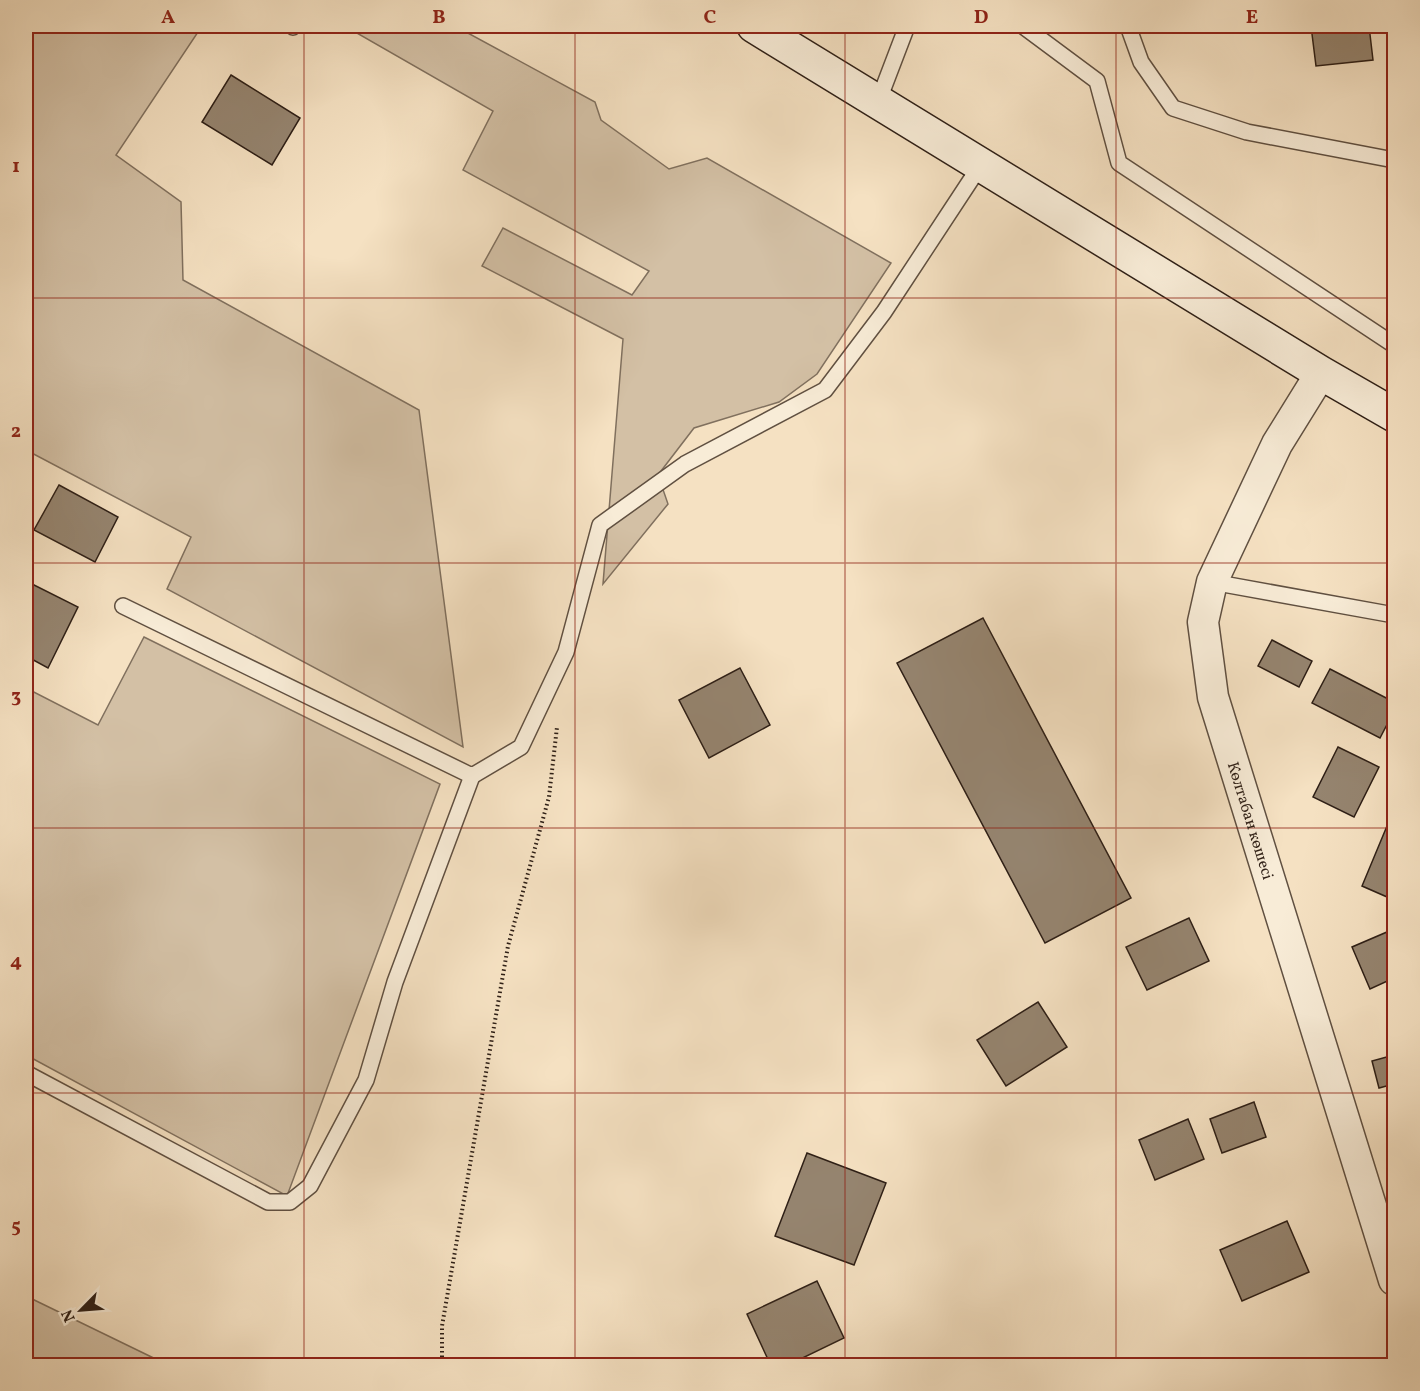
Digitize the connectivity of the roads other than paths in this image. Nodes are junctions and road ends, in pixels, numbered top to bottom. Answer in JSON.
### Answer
{"nodes":[{"id":1,"x":753,"y":26,"type":"edge"},
{"id":2,"x":907,"y":26,"type":"edge"},
{"id":3,"x":1023,"y":26,"type":"edge"},
{"id":4,"x":1128,"y":26,"type":"edge"},
{"id":5,"x":878,"y":102,"type":"junction"},
{"id":6,"x":1395,"y":160,"type":"edge"},
{"id":7,"x":980,"y":166,"type":"junction"},
{"id":8,"x":1395,"y":345,"type":"edge"},
{"id":9,"x":1321,"y":373,"type":"junction"},
{"id":10,"x":1395,"y":415,"type":"edge"},
{"id":11,"x":1212,"y":582,"type":"junction"},
{"id":12,"x":123,"y":606,"type":"dead end"},
{"id":13,"x":1395,"y":615,"type":"edge"},
{"id":14,"x":472,"y":776,"type":"junction"},
{"id":15,"x":26,"y":1073,"type":"edge"},
{"id":16,"x":1395,"y":1280,"type":"edge"}],
"edges":[{"from":1,"to":5,"type":"main road"},
{"from":2,"to":5,"type":"lane"},
{"from":3,"to":8,"type":"lane"},
{"from":4,"to":6,"type":"lane"},
{"from":5,"to":7,"type":"main road"},
{"from":7,"to":9,"type":"main road"},
{"from":7,"to":14,"type":"lane"},
{"from":9,"to":10,"type":"main road"},
{"from":9,"to":11,"type":"street","name":"Көлтабан көшесі"},
{"from":11,"to":13,"type":"lane"},
{"from":11,"to":16,"type":"street","name":"Көлтабан көшесі"},
{"from":12,"to":14,"type":"lane"},
{"from":14,"to":15,"type":"lane"}]}
